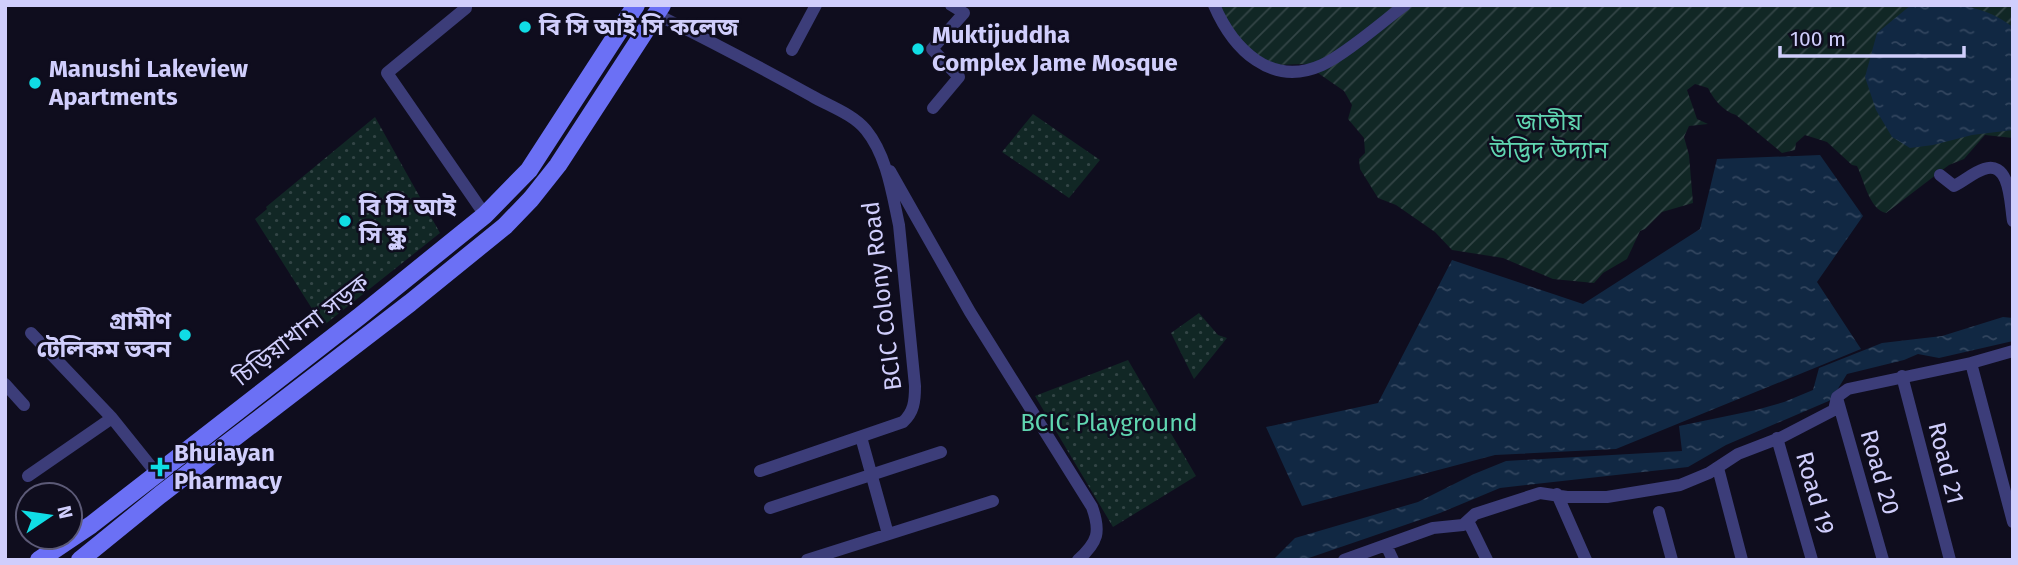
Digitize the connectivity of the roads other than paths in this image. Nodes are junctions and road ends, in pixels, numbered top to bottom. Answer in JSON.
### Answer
{"nodes":[{"id":1,"x":466,"y":5,"type":"edge"},
{"id":2,"x":637,"y":5,"type":"edge"},
{"id":3,"x":816,"y":5,"type":"edge"},
{"id":4,"x":951,"y":5,"type":"edge"},
{"id":5,"x":1214,"y":5,"type":"edge"},
{"id":6,"x":1405,"y":5,"type":"edge"},
{"id":7,"x":659,"y":10,"type":"edge"},
{"id":8,"x":792,"y":50,"type":"dead end"},
{"id":9,"x":933,"y":108,"type":"dead end"},
{"id":10,"x":875,"y":143,"type":"junction"},
{"id":11,"x":1940,"y":175,"type":"dead end"},
{"id":12,"x":485,"y":215,"type":"junction"},
{"id":13,"x":2013,"y":221,"type":"edge"},
{"id":14,"x":498,"y":231,"type":"junction"},
{"id":15,"x":32,"y":333,"type":"dead end"},
{"id":16,"x":2013,"y":351,"type":"edge"},
{"id":17,"x":1971,"y":363,"type":"junction"},
{"id":18,"x":1902,"y":376,"type":"junction"},
{"id":19,"x":5,"y":384,"type":"edge"},
{"id":20,"x":1837,"y":397,"type":"junction"},
{"id":21,"x":24,"y":405,"type":"dead end"},
{"id":22,"x":111,"y":418,"type":"junction"},
{"id":23,"x":861,"y":437,"type":"junction"},
{"id":24,"x":1777,"y":438,"type":"junction"},
{"id":25,"x":941,"y":452,"type":"dead end"},
{"id":26,"x":1718,"y":468,"type":"junction"},
{"id":27,"x":760,"y":471,"type":"dead end"},
{"id":28,"x":157,"y":474,"type":"junction"},
{"id":29,"x":873,"y":474,"type":"junction"},
{"id":30,"x":28,"y":476,"type":"dead end"},
{"id":31,"x":1557,"y":494,"type":"junction"},
{"id":32,"x":993,"y":501,"type":"dead end"},
{"id":33,"x":770,"y":508,"type":"dead end"},
{"id":34,"x":1659,"y":512,"type":"dead end"},
{"id":35,"x":1468,"y":521,"type":"junction"},
{"id":36,"x":2013,"y":522,"type":"edge"},
{"id":37,"x":888,"y":534,"type":"junction"},
{"id":38,"x":1386,"y":545,"type":"junction"},
{"id":39,"x":50,"y":557,"type":"edge"},
{"id":40,"x":815,"y":559,"type":"edge"},
{"id":41,"x":80,"y":560,"type":"edge"},
{"id":42,"x":1078,"y":560,"type":"edge"},
{"id":43,"x":1344,"y":560,"type":"edge"},
{"id":44,"x":1393,"y":560,"type":"edge"},
{"id":45,"x":1487,"y":560,"type":"edge"},
{"id":46,"x":1586,"y":560,"type":"edge"},
{"id":47,"x":1672,"y":560,"type":"edge"},
{"id":48,"x":1742,"y":560,"type":"edge"},
{"id":49,"x":1812,"y":560,"type":"edge"},
{"id":50,"x":1883,"y":560,"type":"edge"},
{"id":51,"x":1950,"y":560,"type":"edge"}],
"edges":[{"from":1,"to":12,"type":"street"},
{"from":2,"to":7,"type":"main road"},
{"from":2,"to":12,"type":"main road","name":"চিড়িয়াখানা সড়ক"},
{"from":3,"to":8,"type":"street"},
{"from":4,"to":9,"type":"street"},
{"from":5,"to":6,"type":"street"},
{"from":7,"to":10,"type":"street","name":"BCIC Colony Road"},
{"from":7,"to":14,"type":"main road","name":"চিড়িয়াখানা সড়ক"},
{"from":10,"to":23,"type":"street","name":"BCIC Colony Road"},
{"from":10,"to":42,"type":"street"},
{"from":11,"to":13,"type":"street"},
{"from":12,"to":14,"type":"main road"},
{"from":12,"to":28,"type":"main road","name":"চিড়িয়াখানা সড়ক"},
{"from":14,"to":41,"type":"main road","name":"চিড়িয়াখানা সড়ক"},
{"from":15,"to":22,"type":"street"},
{"from":16,"to":17,"type":"street"},
{"from":17,"to":18,"type":"street"},
{"from":17,"to":36,"type":"street"},
{"from":18,"to":20,"type":"street"},
{"from":18,"to":51,"type":"street","name":"Road 21"},
{"from":19,"to":21,"type":"street"},
{"from":20,"to":24,"type":"street"},
{"from":20,"to":50,"type":"street","name":"Road 20"},
{"from":22,"to":28,"type":"street"},
{"from":22,"to":30,"type":"street"},
{"from":23,"to":27,"type":"street","name":"BCIC Colony Road"},
{"from":23,"to":29,"type":"street"},
{"from":24,"to":26,"type":"street"},
{"from":24,"to":49,"type":"street","name":"Road 19"},
{"from":25,"to":29,"type":"street"},
{"from":26,"to":31,"type":"street"},
{"from":26,"to":48,"type":"street"},
{"from":28,"to":39,"type":"main road","name":"চিড়িয়াখানা সড়ক"},
{"from":29,"to":33,"type":"street"},
{"from":29,"to":37,"type":"street"},
{"from":31,"to":35,"type":"street"},
{"from":31,"to":46,"type":"street"},
{"from":32,"to":37,"type":"street"},
{"from":34,"to":47,"type":"street"},
{"from":35,"to":38,"type":"street"},
{"from":35,"to":45,"type":"street"},
{"from":37,"to":40,"type":"street"},
{"from":38,"to":43,"type":"street"},
{"from":38,"to":44,"type":"street"}]}
